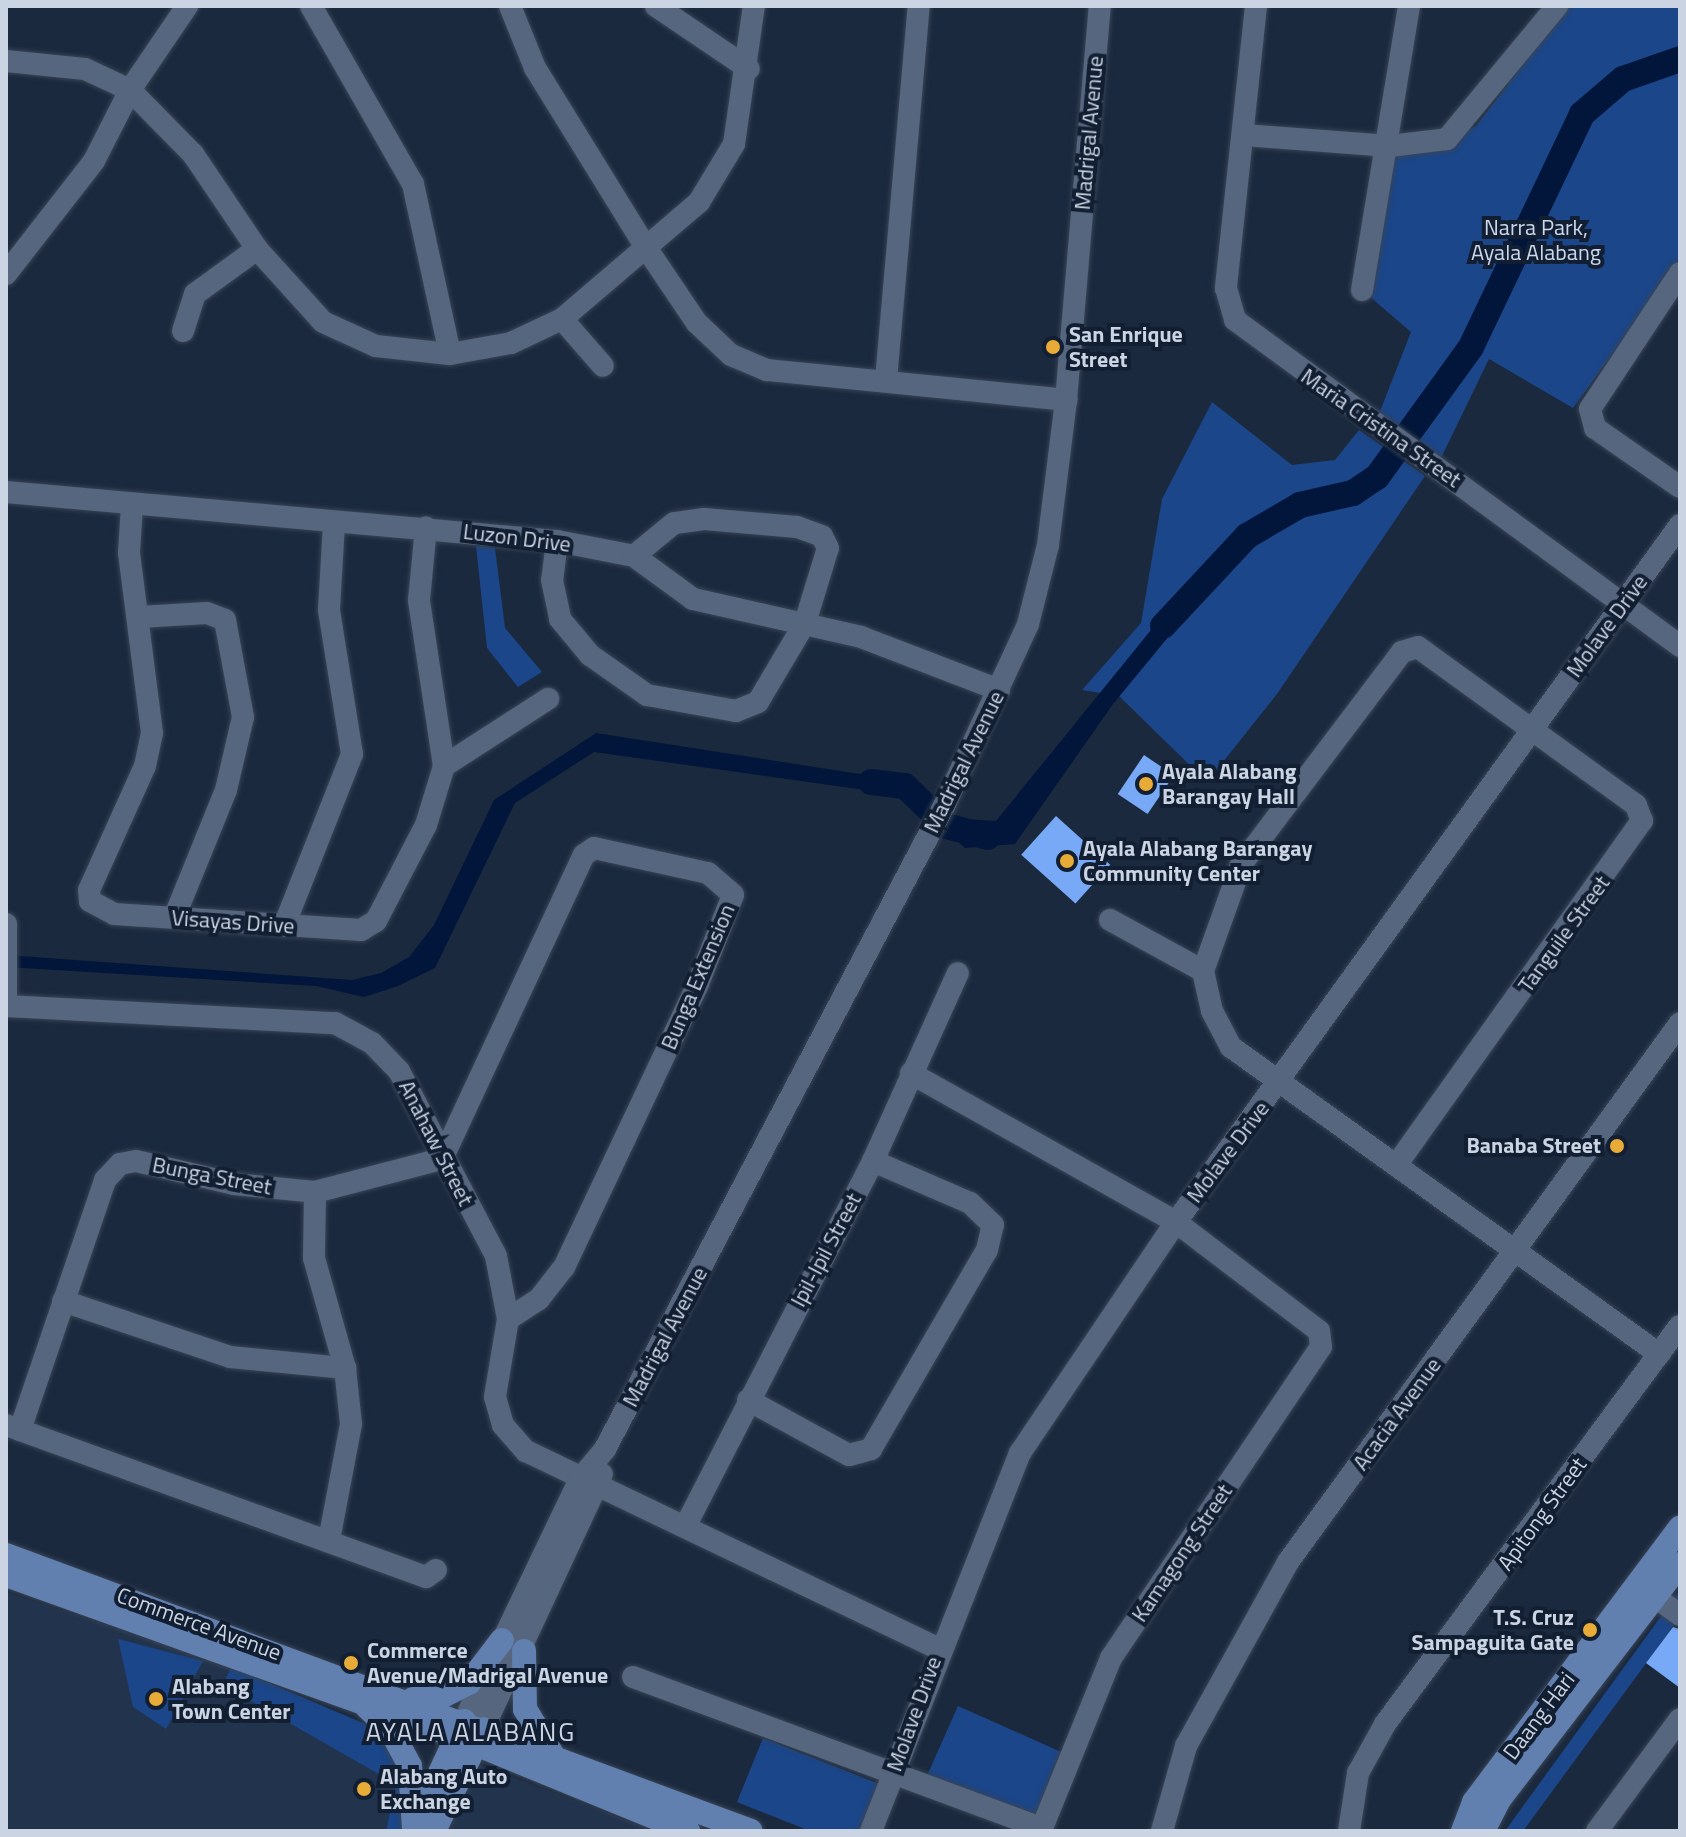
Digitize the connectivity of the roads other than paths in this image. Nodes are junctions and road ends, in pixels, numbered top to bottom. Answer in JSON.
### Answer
{"nodes":[{"id":1,"x":187,"y":6,"type":"edge"},
{"id":2,"x":311,"y":6,"type":"edge"},
{"id":3,"x":510,"y":6,"type":"edge"},
{"id":4,"x":656,"y":6,"type":"edge"},
{"id":5,"x":754,"y":6,"type":"edge"},
{"id":6,"x":919,"y":6,"type":"edge"},
{"id":7,"x":1100,"y":6,"type":"edge"},
{"id":8,"x":1256,"y":6,"type":"edge"},
{"id":9,"x":1409,"y":6,"type":"edge"},
{"id":10,"x":1557,"y":6,"type":"edge"},
{"id":11,"x":6,"y":61,"type":"edge"},
{"id":12,"x":749,"y":69,"type":"junction"},
{"id":13,"x":130,"y":90,"type":"junction"},
{"id":14,"x":1244,"y":135,"type":"junction"},
{"id":15,"x":1390,"y":146,"type":"junction"},
{"id":16,"x":257,"y":249,"type":"junction"},
{"id":17,"x":647,"y":249,"type":"junction"},
{"id":18,"x":1680,"y":273,"type":"edge"},
{"id":19,"x":6,"y":274,"type":"edge"},
{"id":20,"x":1362,"y":290,"type":"dead end"},
{"id":21,"x":562,"y":319,"type":"junction"},
{"id":22,"x":183,"y":331,"type":"dead end"},
{"id":23,"x":450,"y":354,"type":"junction"},
{"id":24,"x":603,"y":366,"type":"dead end"},
{"id":25,"x":886,"y":380,"type":"junction"},
{"id":26,"x":1066,"y":400,"type":"junction"},
{"id":27,"x":1680,"y":487,"type":"edge"},
{"id":28,"x":6,"y":492,"type":"edge"},
{"id":29,"x":132,"y":505,"type":"junction"},
{"id":30,"x":334,"y":522,"type":"junction"},
{"id":31,"x":1680,"y":525,"type":"edge"},
{"id":32,"x":426,"y":527,"type":"junction"},
{"id":33,"x":557,"y":541,"type":"junction"},
{"id":34,"x":634,"y":556,"type":"junction"},
{"id":35,"x":1622,"y":606,"type":"junction"},
{"id":36,"x":139,"y":617,"type":"junction"},
{"id":37,"x":805,"y":623,"type":"junction"},
{"id":38,"x":1680,"y":646,"type":"edge"},
{"id":39,"x":999,"y":690,"type":"junction"},
{"id":40,"x":548,"y":699,"type":"dead end"},
{"id":41,"x":1529,"y":731,"type":"junction"},
{"id":42,"x":444,"y":766,"type":"junction"},
{"id":43,"x":174,"y":918,"type":"junction"},
{"id":44,"x":1110,"y":920,"type":"dead end"},
{"id":45,"x":6,"y":924,"type":"edge"},
{"id":46,"x":284,"y":926,"type":"junction"},
{"id":47,"x":1203,"y":971,"type":"junction"},
{"id":48,"x":958,"y":973,"type":"dead end"},
{"id":49,"x":7,"y":995,"type":"edge"},
{"id":50,"x":1680,"y":1023,"type":"edge"},
{"id":51,"x":911,"y":1073,"type":"junction"},
{"id":52,"x":1281,"y":1081,"type":"junction"},
{"id":53,"x":442,"y":1159,"type":"junction"},
{"id":54,"x":873,"y":1161,"type":"junction"},
{"id":55,"x":1397,"y":1164,"type":"junction"},
{"id":56,"x":315,"y":1192,"type":"junction"},
{"id":57,"x":1176,"y":1222,"type":"junction"},
{"id":58,"x":1517,"y":1250,"type":"junction"},
{"id":59,"x":63,"y":1301,"type":"junction"},
{"id":60,"x":508,"y":1319,"type":"junction"},
{"id":61,"x":1680,"y":1326,"type":"edge"},
{"id":62,"x":1659,"y":1354,"type":"junction"},
{"id":63,"x":345,"y":1368,"type":"junction"},
{"id":64,"x":748,"y":1400,"type":"junction"},
{"id":65,"x":13,"y":1427,"type":"edge"},
{"id":66,"x":590,"y":1483,"type":"junction"},
{"id":67,"x":687,"y":1523,"type":"junction"},
{"id":68,"x":1680,"y":1528,"type":"edge"},
{"id":69,"x":329,"y":1540,"type":"junction"},
{"id":70,"x":6,"y":1555,"type":"edge"},
{"id":71,"x":1680,"y":1564,"type":"edge"},
{"id":72,"x":436,"y":1570,"type":"dead end"},
{"id":73,"x":6,"y":1575,"type":"edge"},
{"id":74,"x":1646,"y":1591,"type":"junction"},
{"id":75,"x":1680,"y":1615,"type":"edge"},
{"id":76,"x":513,"y":1645,"type":"junction"},
{"id":77,"x":938,"y":1648,"type":"junction"},
{"id":78,"x":633,"y":1677,"type":"dead end"},
{"id":79,"x":404,"y":1699,"type":"junction"},
{"id":80,"x":358,"y":1701,"type":"junction"},
{"id":81,"x":1680,"y":1719,"type":"edge"},
{"id":82,"x":470,"y":1731,"type":"junction"},
{"id":83,"x":553,"y":1756,"type":"junction"},
{"id":84,"x":891,"y":1775,"type":"junction"},
{"id":85,"x":420,"y":1830,"type":"edge"},
{"id":86,"x":688,"y":1831,"type":"edge"},
{"id":87,"x":751,"y":1831,"type":"edge"},
{"id":88,"x":871,"y":1831,"type":"edge"},
{"id":89,"x":1162,"y":1831,"type":"edge"},
{"id":90,"x":1349,"y":1831,"type":"edge"},
{"id":91,"x":1463,"y":1831,"type":"edge"},
{"id":92,"x":1483,"y":1831,"type":"edge"},
{"id":93,"x":1597,"y":1831,"type":"edge"}],
"edges":[{"from":1,"to":13,"type":"street"},
{"from":2,"to":23,"type":"street"},
{"from":3,"to":17,"type":"street"},
{"from":4,"to":12,"type":"street"},
{"from":5,"to":12,"type":"street"},
{"from":6,"to":25,"type":"street"},
{"from":7,"to":26,"type":"street","name":"Madrigal Avenue"},
{"from":8,"to":14,"type":"street","name":"Maria Cristina Street"},
{"from":9,"to":15,"type":"street"},
{"from":10,"to":15,"type":"street"},
{"from":11,"to":13,"type":"street"},
{"from":12,"to":17,"type":"street"},
{"from":13,"to":16,"type":"street"},
{"from":13,"to":19,"type":"street"},
{"from":14,"to":15,"type":"street"},
{"from":14,"to":35,"type":"street","name":"Maria Cristina Street"},
{"from":15,"to":20,"type":"street"},
{"from":16,"to":22,"type":"street"},
{"from":16,"to":23,"type":"street"},
{"from":17,"to":21,"type":"street"},
{"from":17,"to":25,"type":"street"},
{"from":18,"to":27,"type":"street"},
{"from":21,"to":23,"type":"street"},
{"from":21,"to":24,"type":"street"},
{"from":25,"to":26,"type":"street"},
{"from":26,"to":39,"type":"street","name":"Madrigal Avenue"},
{"from":28,"to":29,"type":"street","name":"Luzon Drive"},
{"from":29,"to":30,"type":"street","name":"Luzon Drive"},
{"from":29,"to":36,"type":"street","name":"Visayas Drive"},
{"from":30,"to":32,"type":"street","name":"Luzon Drive"},
{"from":30,"to":46,"type":"street"},
{"from":31,"to":35,"type":"street","name":"Molave Drive"},
{"from":32,"to":33,"type":"street","name":"Luzon Drive"},
{"from":32,"to":42,"type":"street","name":"Visayas Drive"},
{"from":33,"to":34,"type":"street","name":"Luzon Drive"},
{"from":33,"to":37,"type":"street"},
{"from":34,"to":37,"type":"street","name":"Luzon Drive"},
{"from":34,"to":37,"type":"street"},
{"from":35,"to":38,"type":"street","name":"Maria Cristina Street"},
{"from":35,"to":41,"type":"street","name":"Molave Drive"},
{"from":36,"to":43,"type":"street","name":"Visayas Drive"},
{"from":36,"to":43,"type":"street"},
{"from":37,"to":39,"type":"street","name":"Luzon Drive"},
{"from":39,"to":66,"type":"street","name":"Madrigal Avenue"},
{"from":40,"to":42,"type":"street"},
{"from":41,"to":47,"type":"street"},
{"from":41,"to":52,"type":"street","name":"Molave Drive"},
{"from":41,"to":55,"type":"street","name":"Tanguile Street"},
{"from":42,"to":46,"type":"street","name":"Visayas Drive"},
{"from":43,"to":46,"type":"street","name":"Visayas Drive"},
{"from":44,"to":47,"type":"street"},
{"from":45,"to":49,"type":"street"},
{"from":47,"to":52,"type":"street"},
{"from":48,"to":51,"type":"street","name":"Ipil-Ipil Street"},
{"from":49,"to":53,"type":"street","name":"Anahaw Street"},
{"from":50,"to":58,"type":"street","name":"Acacia Avenue"},
{"from":51,"to":54,"type":"street","name":"Ipil-Ipil Street"},
{"from":51,"to":57,"type":"street","name":"Kamagong Street"},
{"from":52,"to":55,"type":"street"},
{"from":52,"to":57,"type":"street","name":"Molave Drive"},
{"from":53,"to":56,"type":"street","name":"Bunga Street"},
{"from":53,"to":60,"type":"street","name":"Anahaw Street"},
{"from":53,"to":60,"type":"street","name":"Bunga Extension"},
{"from":54,"to":64,"type":"street","name":"Ipil-Ipil Street"},
{"from":54,"to":64,"type":"street"},
{"from":55,"to":58,"type":"street"},
{"from":56,"to":59,"type":"street","name":"Bunga Street"},
{"from":56,"to":63,"type":"street"},
{"from":57,"to":77,"type":"street","name":"Molave Drive"},
{"from":57,"to":84,"type":"street","name":"Kamagong Street"},
{"from":58,"to":62,"type":"street"},
{"from":58,"to":89,"type":"street","name":"Acacia Avenue"},
{"from":59,"to":63,"type":"street"},
{"from":59,"to":65,"type":"street","name":"Bunga Street"},
{"from":60,"to":66,"type":"street","name":"Anahaw Street"},
{"from":61,"to":62,"type":"street","name":"Apitong Street"},
{"from":62,"to":90,"type":"street","name":"Apitong Street"},
{"from":63,"to":69,"type":"street"},
{"from":64,"to":67,"type":"street","name":"Ipil-Ipil Street"},
{"from":65,"to":69,"type":"street"},
{"from":66,"to":67,"type":"street","name":"Anahaw Street"},
{"from":66,"to":76,"type":"street","name":"Madrigal Avenue"},
{"from":67,"to":77,"type":"street","name":"Anahaw Street"},
{"from":68,"to":74,"type":"main road","name":"Daang Hari"},
{"from":69,"to":72,"type":"street"},
{"from":70,"to":79,"type":"main road","name":"Commerce Avenue"},
{"from":71,"to":74,"type":"main road","name":"Daang Hari"},
{"from":73,"to":80,"type":"main road","name":"Commerce Avenue"},
{"from":74,"to":75,"type":"street"},
{"from":74,"to":91,"type":"main road","name":"Daang Hari"},
{"from":74,"to":92,"type":"main road","name":"Daang Hari"},
{"from":76,"to":79,"type":"main road"},
{"from":76,"to":82,"type":"street","name":"Madrigal Avenue"},
{"from":76,"to":83,"type":"main road"},
{"from":77,"to":84,"type":"street","name":"Molave Drive"},
{"from":78,"to":84,"type":"street","name":"Kamagong Street"},
{"from":79,"to":82,"type":"main road","name":"Commerce Avenue"},
{"from":80,"to":82,"type":"main road","name":"Commerce Avenue"},
{"from":80,"to":85,"type":"main road"},
{"from":81,"to":93,"type":"street"},
{"from":82,"to":83,"type":"main road","name":"Commerce Avenue"},
{"from":82,"to":85,"type":"main road","name":"Madrigal Avenue"},
{"from":82,"to":86,"type":"main road","name":"Commerce Avenue"},
{"from":83,"to":87,"type":"main road","name":"Commerce Avenue"},
{"from":84,"to":88,"type":"street","name":"Molave Drive"}]}
